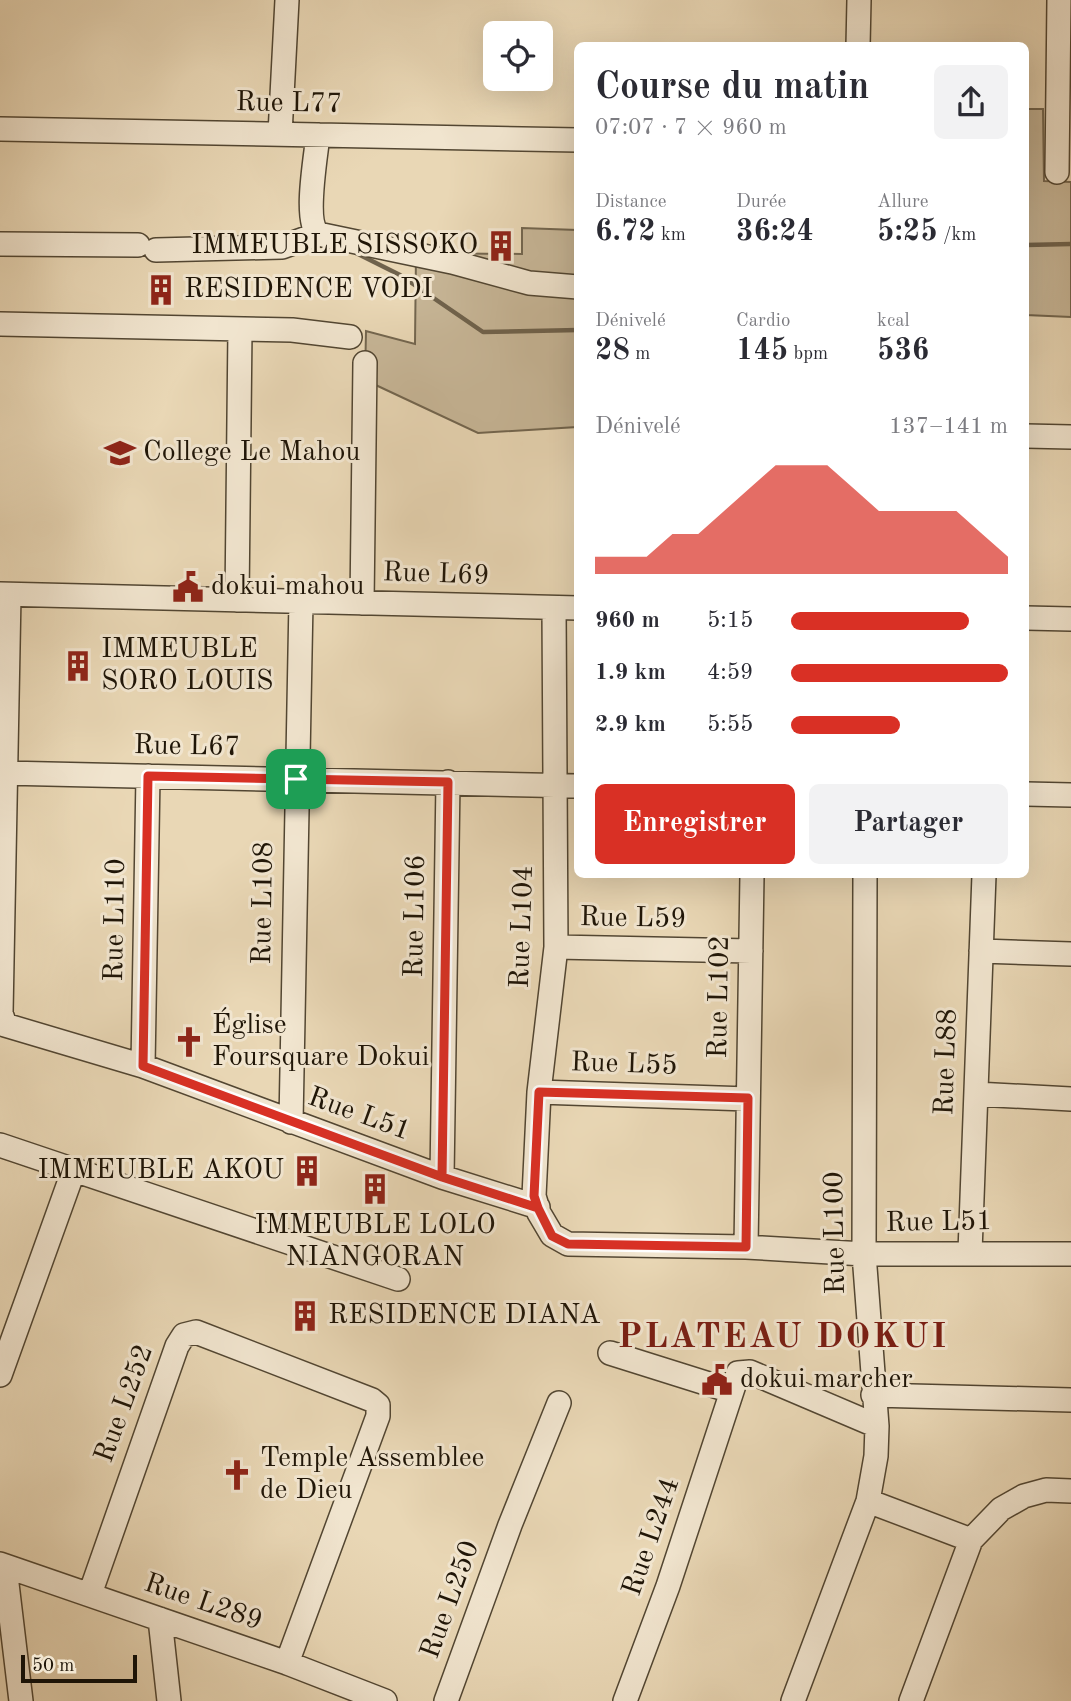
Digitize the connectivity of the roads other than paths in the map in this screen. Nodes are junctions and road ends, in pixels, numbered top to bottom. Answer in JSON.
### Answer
{"nodes":[{"id":1,"x":287,"y":0,"type":"edge"},
{"id":2,"x":859,"y":0,"type":"edge"},
{"id":3,"x":1059,"y":0,"type":"edge"},
{"id":4,"x":858,"y":42,"type":"edge"},
{"id":5,"x":0,"y":129,"type":"edge"},
{"id":6,"x":280,"y":134,"type":"junction"},
{"id":7,"x":318,"y":135,"type":"junction"},
{"id":8,"x":574,"y":140,"type":"edge"},
{"id":9,"x":1058,"y":173,"type":"dead end"},
{"id":10,"x":318,"y":234,"type":"junction"},
{"id":11,"x":0,"y":244,"type":"edge"},
{"id":12,"x":574,"y":287,"type":"edge"},
{"id":13,"x":0,"y":324,"type":"edge"},
{"id":14,"x":240,"y":329,"type":"junction"},
{"id":15,"x":350,"y":337,"type":"dead end"},
{"id":16,"x":365,"y":363,"type":"dead end"},
{"id":17,"x":1029,"y":436,"type":"edge"},
{"id":18,"x":1071,"y":437,"type":"edge"},
{"id":19,"x":5,"y":595,"type":"edge"},
{"id":20,"x":237,"y":600,"type":"junction"},
{"id":21,"x":301,"y":601,"type":"junction"},
{"id":22,"x":362,"y":603,"type":"junction"},
{"id":23,"x":554,"y":608,"type":"junction"},
{"id":24,"x":574,"y":608,"type":"edge"},
{"id":25,"x":1029,"y":618,"type":"edge"},
{"id":26,"x":1071,"y":619,"type":"edge"},
{"id":27,"x":4,"y":773,"type":"junction"},
{"id":28,"x":148,"y":776,"type":"junction"},
{"id":29,"x":296,"y":779,"type":"junction"},
{"id":30,"x":448,"y":782,"type":"junction"},
{"id":31,"x":553,"y":786,"type":"junction"},
{"id":32,"x":574,"y":786,"type":"edge"},
{"id":33,"x":1029,"y":794,"type":"edge"},
{"id":34,"x":1071,"y":795,"type":"edge"},
{"id":35,"x":752,"y":878,"type":"edge"},
{"id":36,"x":865,"y":878,"type":"edge"},
{"id":37,"x":984,"y":878,"type":"edge"},
{"id":38,"x":1,"y":922,"type":"edge"},
{"id":39,"x":556,"y":947,"type":"junction"},
{"id":40,"x":751,"y":951,"type":"junction"},
{"id":41,"x":981,"y":951,"type":"junction"},
{"id":42,"x":1071,"y":954,"type":"edge"},
{"id":43,"x":143,"y":1066,"type":"junction"},
{"id":44,"x":539,"y":1092,"type":"junction"},
{"id":45,"x":976,"y":1094,"type":"junction"},
{"id":46,"x":748,"y":1098,"type":"junction"},
{"id":47,"x":1071,"y":1099,"type":"edge"},
{"id":48,"x":291,"y":1122,"type":"junction"},
{"id":49,"x":0,"y":1145,"type":"edge"},
{"id":50,"x":74,"y":1172,"type":"junction"},
{"id":51,"x":442,"y":1177,"type":"junction"},
{"id":52,"x":538,"y":1208,"type":"junction"},
{"id":53,"x":556,"y":1240,"type":"joint"},
{"id":54,"x":746,"y":1247,"type":"junction"},
{"id":55,"x":970,"y":1252,"type":"junction"},
{"id":56,"x":864,"y":1254,"type":"junction"},
{"id":57,"x":1071,"y":1254,"type":"edge"},
{"id":58,"x":398,"y":1279,"type":"dead end"},
{"id":59,"x":610,"y":1353,"type":"dead end"},
{"id":60,"x":0,"y":1375,"type":"edge"},
{"id":61,"x":730,"y":1391,"type":"junction"},
{"id":62,"x":873,"y":1395,"type":"junction"},
{"id":63,"x":1071,"y":1400,"type":"edge"},
{"id":64,"x":559,"y":1403,"type":"dead end"},
{"id":65,"x":877,"y":1426,"type":"junction"},
{"id":66,"x":1071,"y":1491,"type":"edge"},
{"id":67,"x":868,"y":1501,"type":"junction"},
{"id":68,"x":971,"y":1540,"type":"junction"},
{"id":69,"x":3,"y":1566,"type":"edge"},
{"id":70,"x":90,"y":1594,"type":"junction"},
{"id":71,"x":160,"y":1619,"type":"junction"},
{"id":72,"x":287,"y":1663,"type":"junction"},
{"id":73,"x":322,"y":1677,"type":"junction"},
{"id":74,"x":21,"y":1701,"type":"edge"},
{"id":75,"x":169,"y":1701,"type":"edge"},
{"id":76,"x":324,"y":1701,"type":"edge"},
{"id":77,"x":385,"y":1701,"type":"edge"},
{"id":78,"x":446,"y":1701,"type":"edge"},
{"id":79,"x":625,"y":1701,"type":"edge"},
{"id":80,"x":793,"y":1701,"type":"edge"},
{"id":81,"x":911,"y":1701,"type":"edge"}],
"edges":[{"from":1,"to":6,"type":"street"},
{"from":2,"to":4,"type":"street"},
{"from":3,"to":9,"type":"street"},
{"from":5,"to":6,"type":"street","name":"Rue L77"},
{"from":6,"to":7,"type":"street","name":"Rue L77"},
{"from":7,"to":8,"type":"street","name":"Rue L77"},
{"from":7,"to":10,"type":"street"},
{"from":10,"to":11,"type":"street"},
{"from":10,"to":12,"type":"street"},
{"from":13,"to":14,"type":"street"},
{"from":14,"to":15,"type":"street"},
{"from":14,"to":20,"type":"street"},
{"from":16,"to":22,"type":"street"},
{"from":17,"to":18,"type":"street"},
{"from":19,"to":20,"type":"street","name":"Rue L69"},
{"from":19,"to":27,"type":"street"},
{"from":20,"to":21,"type":"street","name":"Rue L69"},
{"from":21,"to":22,"type":"street","name":"Rue L69"},
{"from":21,"to":29,"type":"street","name":"Rue L108"},
{"from":22,"to":23,"type":"street","name":"Rue L69"},
{"from":23,"to":24,"type":"street","name":"Rue L69"},
{"from":23,"to":31,"type":"street","name":"Rue L104"},
{"from":25,"to":26,"type":"street"},
{"from":27,"to":28,"type":"street","name":"Rue L67"},
{"from":27,"to":38,"type":"street"},
{"from":28,"to":29,"type":"street","name":"Rue L67"},
{"from":28,"to":43,"type":"street","name":"Rue L110"},
{"from":29,"to":30,"type":"street","name":"Rue L67"},
{"from":29,"to":48,"type":"street","name":"Rue L108"},
{"from":30,"to":31,"type":"street","name":"Rue L67"},
{"from":30,"to":51,"type":"street","name":"Rue L106"},
{"from":31,"to":32,"type":"street","name":"Rue L67"},
{"from":31,"to":39,"type":"street","name":"Rue L104"},
{"from":33,"to":34,"type":"street"},
{"from":35,"to":40,"type":"street","name":"Rue L102"},
{"from":36,"to":56,"type":"street","name":"Rue L100"},
{"from":37,"to":41,"type":"street","name":"Rue L88"},
{"from":38,"to":43,"type":"street","name":"Rue L51"},
{"from":39,"to":40,"type":"street","name":"Rue L59"},
{"from":39,"to":44,"type":"street","name":"Rue L104"},
{"from":40,"to":46,"type":"street","name":"Rue L102"},
{"from":41,"to":42,"type":"street"},
{"from":41,"to":45,"type":"street","name":"Rue L88"},
{"from":43,"to":48,"type":"street","name":"Rue L51"},
{"from":44,"to":46,"type":"street","name":"Rue L55"},
{"from":44,"to":52,"type":"street","name":"Rue L104"},
{"from":45,"to":47,"type":"street"},
{"from":45,"to":55,"type":"street","name":"Rue L88"},
{"from":46,"to":54,"type":"street","name":"Rue L102"},
{"from":48,"to":51,"type":"street","name":"Rue L51"},
{"from":49,"to":50,"type":"street"},
{"from":50,"to":58,"type":"street"},
{"from":50,"to":60,"type":"street"},
{"from":51,"to":52,"type":"street","name":"Rue L51"},
{"from":52,"to":53,"type":"street","name":"Rue L104"},
{"from":53,"to":54,"type":"street","name":"Rue L51"},
{"from":54,"to":56,"type":"street","name":"Rue L51"},
{"from":55,"to":56,"type":"street","name":"Rue L51"},
{"from":55,"to":57,"type":"street","name":"Rue L51"},
{"from":56,"to":62,"type":"street","name":"Rue L100"},
{"from":59,"to":61,"type":"street"},
{"from":61,"to":65,"type":"street"},
{"from":61,"to":79,"type":"street","name":"Rue L244"},
{"from":62,"to":63,"type":"street"},
{"from":62,"to":65,"type":"street","name":"Rue L100"},
{"from":64,"to":78,"type":"street","name":"Rue L250"},
{"from":65,"to":67,"type":"street","name":"Rue L100"},
{"from":66,"to":68,"type":"street"},
{"from":67,"to":68,"type":"street"},
{"from":67,"to":80,"type":"street","name":"Rue L100"},
{"from":68,"to":81,"type":"street"},
{"from":69,"to":70,"type":"street","name":"Rue L289"},
{"from":69,"to":74,"type":"street"},
{"from":70,"to":71,"type":"street","name":"Rue L289"},
{"from":70,"to":72,"type":"street","name":"Rue L252"},
{"from":71,"to":72,"type":"street","name":"Rue L289"},
{"from":71,"to":75,"type":"street"},
{"from":72,"to":73,"type":"street","name":"Rue L289"},
{"from":73,"to":76,"type":"street"},
{"from":73,"to":77,"type":"street","name":"Rue L289"}]}
